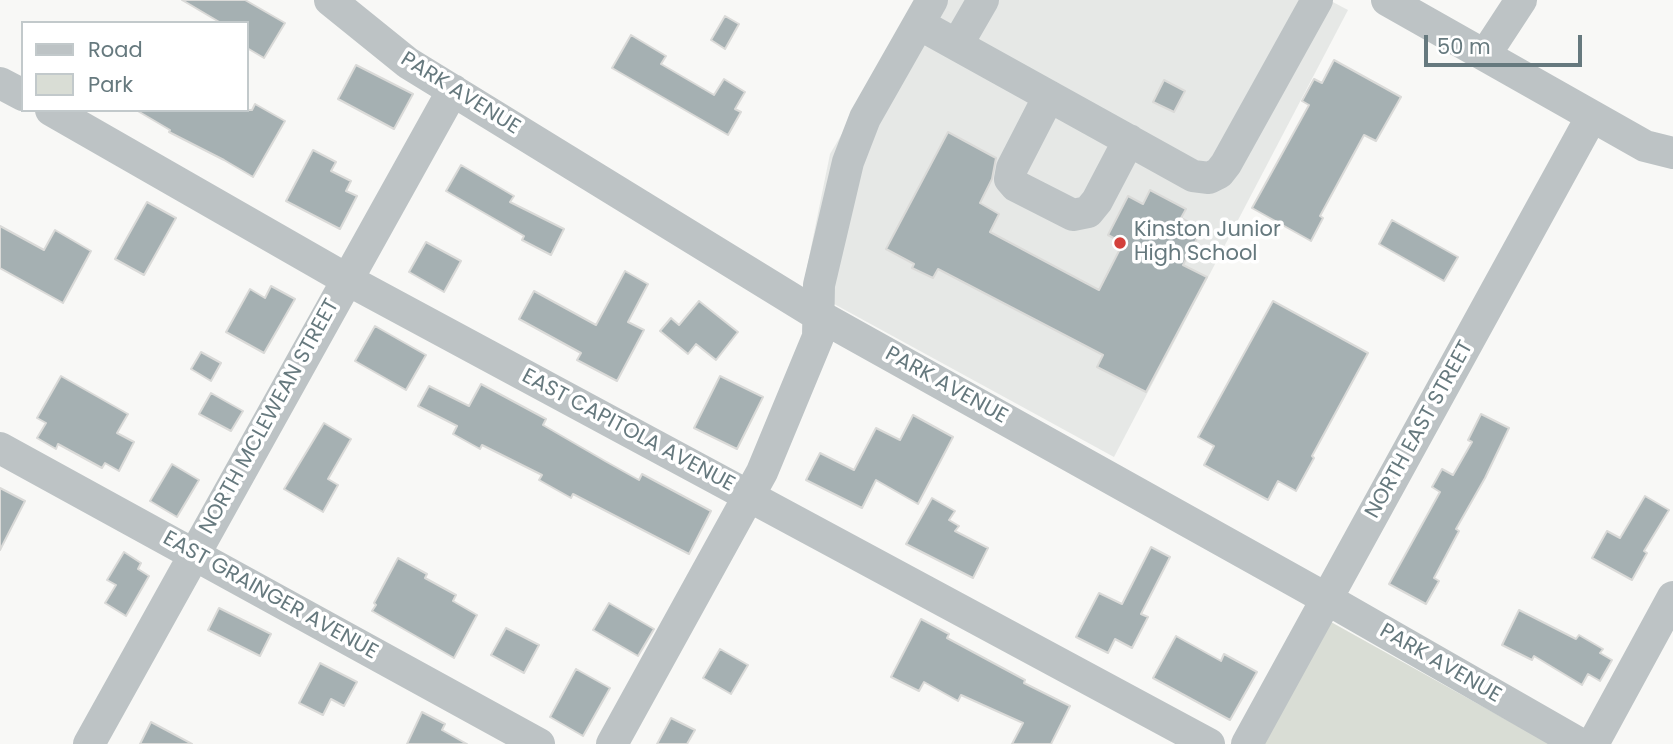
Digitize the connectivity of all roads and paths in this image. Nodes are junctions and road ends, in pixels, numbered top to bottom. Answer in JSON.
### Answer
{"nodes":[{"id":1,"x":330,"y":0,"type":"edge"},
{"id":2,"x":982,"y":0,"type":"edge"},
{"id":3,"x":1317,"y":0,"type":"edge"},
{"id":4,"x":1387,"y":0,"type":"edge"},
{"id":5,"x":1521,"y":0,"type":"edge"},
{"id":6,"x":925,"y":12,"type":"edge"},
{"id":7,"x":957,"y":45,"type":"junction"},
{"id":8,"x":1485,"y":55,"type":"junction"},
{"id":9,"x":0,"y":83,"type":"edge"},
{"id":10,"x":453,"y":90,"type":"junction"},
{"id":11,"x":21,"y":94,"type":"edge"},
{"id":12,"x":1049,"y":96,"type":"junction"},
{"id":13,"x":54,"y":112,"type":"edge"},
{"id":14,"x":1592,"y":116,"type":"junction"},
{"id":15,"x":1129,"y":140,"type":"junction"},
{"id":16,"x":1673,"y":153,"type":"edge"},
{"id":17,"x":346,"y":279,"type":"junction"},
{"id":18,"x":818,"y":315,"type":"junction"},
{"id":19,"x":0,"y":448,"type":"edge"},
{"id":20,"x":749,"y":496,"type":"junction"},
{"id":21,"x":194,"y":554,"type":"junction"},
{"id":22,"x":1327,"y":599,"type":"junction"},
{"id":23,"x":1670,"y":609,"type":"edge"},
{"id":24,"x":89,"y":744,"type":"edge"},
{"id":25,"x":539,"y":744,"type":"edge"},
{"id":26,"x":612,"y":744,"type":"edge"},
{"id":27,"x":1209,"y":744,"type":"edge"},
{"id":28,"x":1247,"y":744,"type":"edge"},
{"id":29,"x":1580,"y":744,"type":"edge"},
{"id":30,"x":1593,"y":744,"type":"edge"}],
"edges":[{"from":1,"to":10,"type":"street","name":"PARK AVENUE"},
{"from":2,"to":7,"type":"street"},
{"from":3,"to":15,"type":"street"},
{"from":4,"to":8,"type":"street"},
{"from":5,"to":8,"type":"street"},
{"from":6,"to":7,"type":"street"},
{"from":6,"to":18,"type":"street"},
{"from":7,"to":12,"type":"street"},
{"from":8,"to":14,"type":"street"},
{"from":9,"to":11,"type":"street"},
{"from":10,"to":17,"type":"street","name":"NORTH MCLEWEAN STREET"},
{"from":10,"to":18,"type":"street","name":"PARK AVENUE"},
{"from":12,"to":15,"type":"street"},
{"from":12,"to":15,"type":"street"},
{"from":13,"to":17,"type":"street","name":"EAST CAPITOLA AVENUE"},
{"from":14,"to":16,"type":"street"},
{"from":14,"to":22,"type":"street","name":"NORTH EAST STREET"},
{"from":17,"to":20,"type":"street","name":"EAST CAPITOLA AVENUE"},
{"from":17,"to":21,"type":"street","name":"NORTH MCLEWEAN STREET"},
{"from":18,"to":20,"type":"street"},
{"from":18,"to":22,"type":"street","name":"PARK AVENUE"},
{"from":19,"to":21,"type":"street","name":"EAST GRAINGER AVENUE"},
{"from":20,"to":26,"type":"street"},
{"from":20,"to":27,"type":"street","name":"EAST CAPITOLA AVENUE"},
{"from":21,"to":24,"type":"street","name":"NORTH MCLEWEAN STREET"},
{"from":21,"to":25,"type":"street","name":"EAST GRAINGER AVENUE"},
{"from":22,"to":28,"type":"street","name":"NORTH EAST STREET"},
{"from":22,"to":29,"type":"street","name":"PARK AVENUE"},
{"from":23,"to":30,"type":"street"}]}
